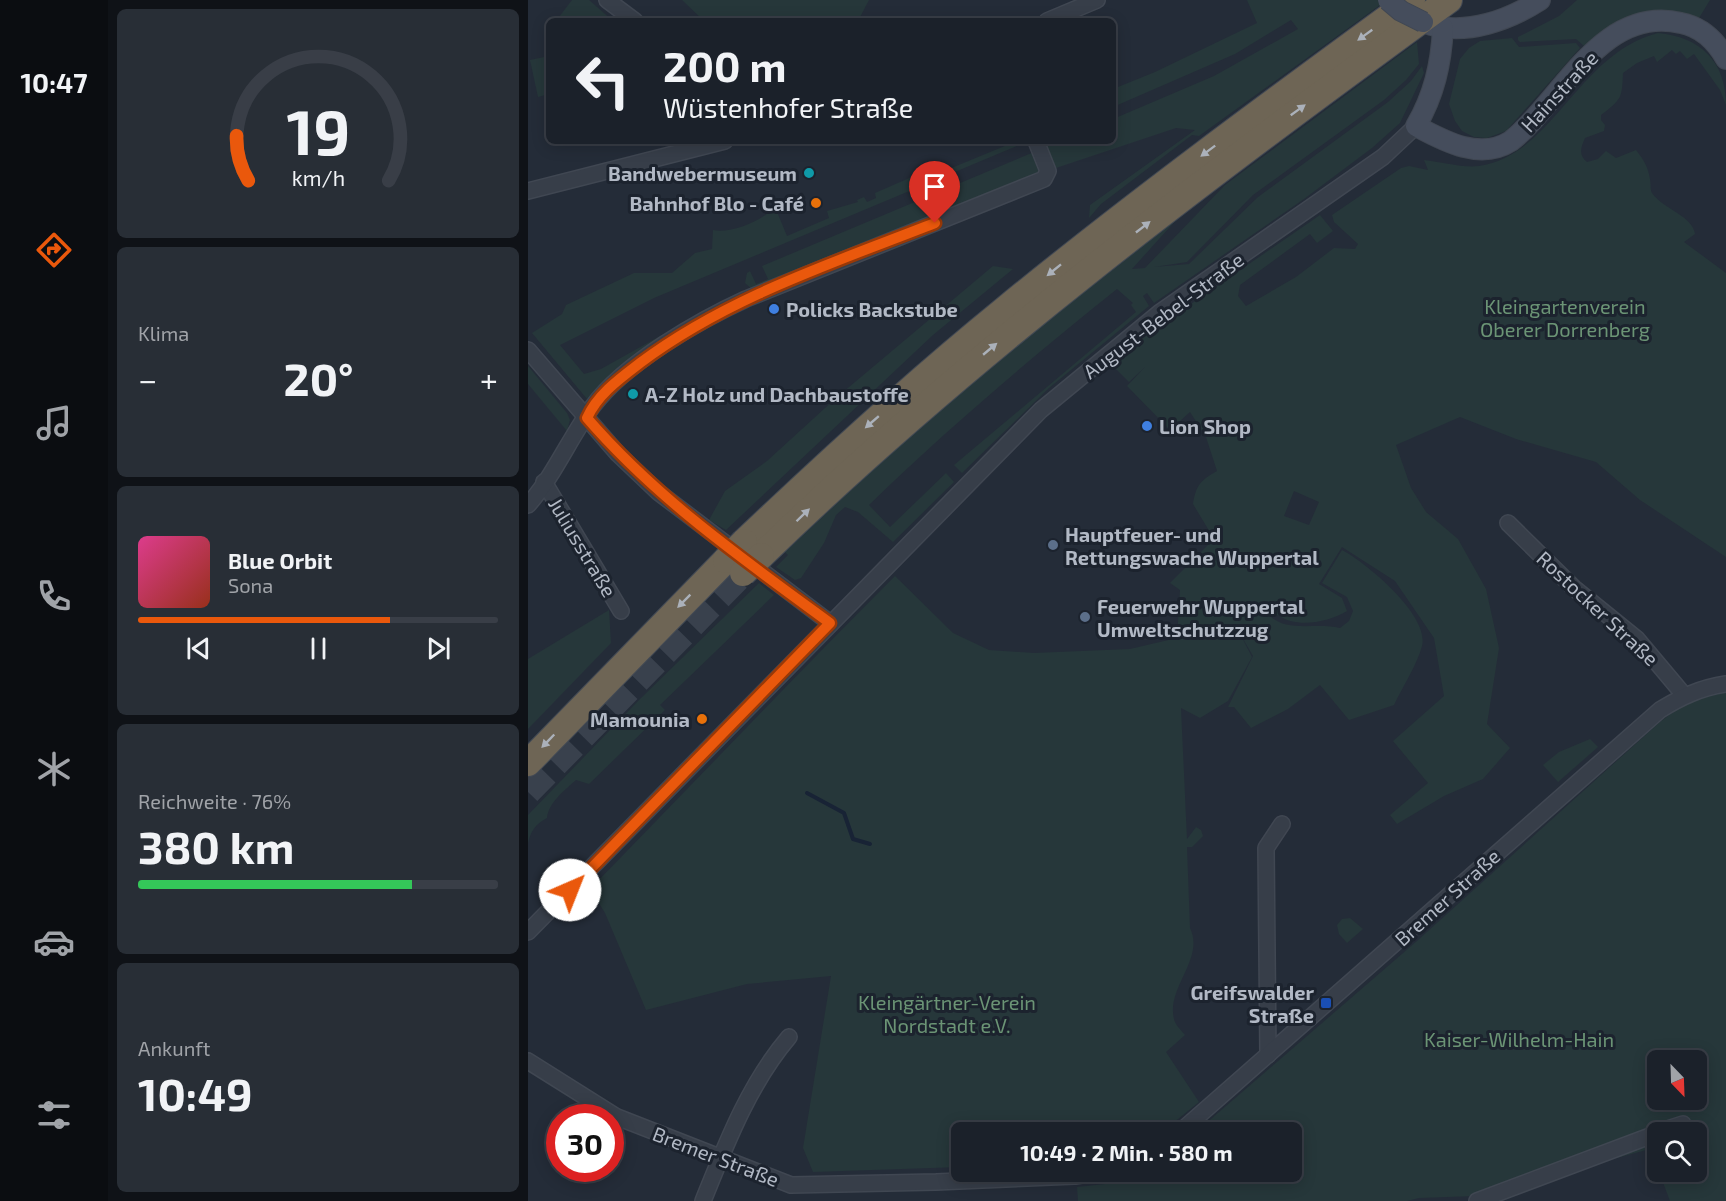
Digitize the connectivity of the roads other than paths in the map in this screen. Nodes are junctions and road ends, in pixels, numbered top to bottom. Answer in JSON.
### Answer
{"nodes":[{"id":1,"x":607,"y":0,"type":"edge"},
{"id":2,"x":1097,"y":0,"type":"edge"},
{"id":3,"x":1388,"y":0,"type":"edge"},
{"id":4,"x":1412,"y":0,"type":"edge"},
{"id":5,"x":1449,"y":0,"type":"edge"},
{"id":6,"x":1540,"y":0,"type":"edge"},
{"id":7,"x":631,"y":18,"type":"edge"},
{"id":8,"x":1054,"y":18,"type":"edge"},
{"id":9,"x":1443,"y":28,"type":"junction"},
{"id":10,"x":1726,"y":59,"type":"edge"},
{"id":11,"x":1416,"y":126,"type":"junction"},
{"id":12,"x":1037,"y":144,"type":"edge"},
{"id":13,"x":697,"y":145,"type":"edge"},
{"id":14,"x":528,"y":191,"type":"edge"},
{"id":15,"x":528,"y":350,"type":"edge"},
{"id":16,"x":587,"y":418,"type":"junction"},
{"id":17,"x":544,"y":482,"type":"junction"},
{"id":18,"x":528,"y":505,"type":"edge"},
{"id":19,"x":1508,"y":523,"type":"dead end"},
{"id":20,"x":743,"y":557,"type":"junction"},
{"id":21,"x":621,"y":611,"type":"dead end"},
{"id":22,"x":830,"y":623,"type":"junction"},
{"id":23,"x":1726,"y":684,"type":"edge"},
{"id":24,"x":1684,"y":695,"type":"junction"},
{"id":25,"x":528,"y":763,"type":"edge"},
{"id":26,"x":1282,"y":824,"type":"dead end"},
{"id":27,"x":528,"y":932,"type":"edge"},
{"id":28,"x":789,"y":1037,"type":"dead end"},
{"id":29,"x":1268,"y":1055,"type":"junction"},
{"id":30,"x":528,"y":1061,"type":"edge"},
{"id":31,"x":1191,"y":1122,"type":"edge"},
{"id":32,"x":1647,"y":1137,"type":"edge"},
{"id":33,"x":720,"y":1158,"type":"junction"},
{"id":34,"x":951,"y":1181,"type":"edge"},
{"id":35,"x":703,"y":1201,"type":"edge"},
{"id":36,"x":1477,"y":1201,"type":"edge"}],
"edges":[{"from":1,"to":7,"type":"street"},
{"from":2,"to":8,"type":"street"},
{"from":3,"to":9,"type":"street","bridge":true},
{"from":4,"to":20,"type":"highway","one_way":true},
{"from":20,"to":5,"type":"highway","one_way":true},
{"from":6,"to":9,"type":"street"},
{"from":9,"to":11,"type":"street","name":"August-Bebel-Straße"},
{"from":10,"to":11,"type":"street","name":"Hainstraße"},
{"from":11,"to":22,"type":"street","name":"August-Bebel-Straße"},
{"from":12,"to":16,"type":"street","name":"Juliusstraße"},
{"from":13,"to":14,"type":"street"},
{"from":15,"to":16,"type":"street"},
{"from":16,"to":17,"type":"street","name":"Juliusstraße"},
{"from":16,"to":22,"type":"street"},
{"from":17,"to":18,"type":"street","name":"Juliusstraße"},
{"from":17,"to":21,"type":"street","name":"Juliusstraße"},
{"from":19,"to":24,"type":"street","name":"Rostocker Straße"},
{"from":20,"to":25,"type":"highway","one_way":true},
{"from":22,"to":27,"type":"street","name":"August-Bebel-Straße"},
{"from":23,"to":24,"type":"street","name":"Bremer Straße"},
{"from":24,"to":29,"type":"street","name":"Bremer Straße"},
{"from":26,"to":29,"type":"street"},
{"from":28,"to":33,"type":"street"},
{"from":29,"to":31,"type":"street","name":"Bremer Straße"},
{"from":30,"to":33,"type":"street","name":"Bremer Straße"},
{"from":32,"to":36,"type":"street"},
{"from":33,"to":34,"type":"street","name":"Bremer Straße"},
{"from":33,"to":35,"type":"street"}]}
